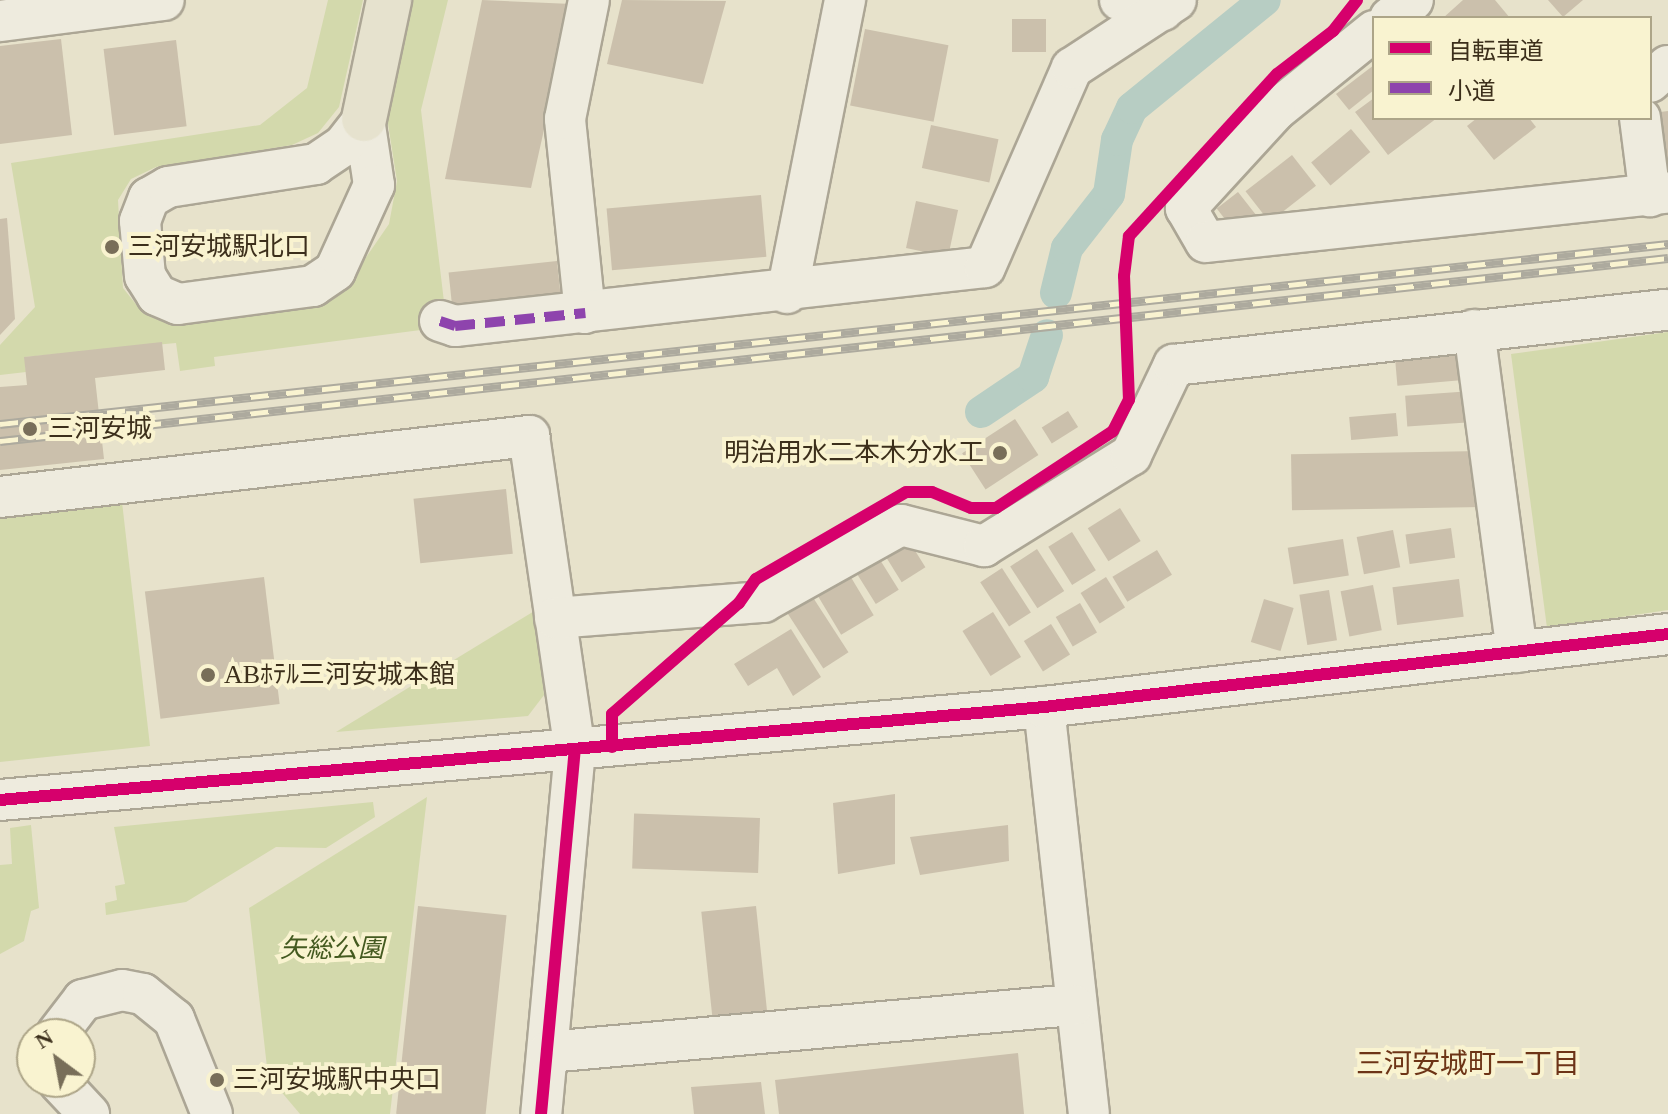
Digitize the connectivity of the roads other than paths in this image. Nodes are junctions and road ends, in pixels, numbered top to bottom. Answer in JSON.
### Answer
{"nodes":[{"id":1,"x":164,"y":0,"type":"edge"},
{"id":2,"x":389,"y":0,"type":"edge"},
{"id":3,"x":589,"y":0,"type":"edge"},
{"id":4,"x":845,"y":0,"type":"edge"},
{"id":5,"x":1120,"y":0,"type":"edge"},
{"id":6,"x":1413,"y":0,"type":"edge"},
{"id":7,"x":1170,"y":5,"type":"edge"},
{"id":8,"x":1393,"y":16,"type":"edge"},
{"id":9,"x":0,"y":21,"type":"edge"},
{"id":10,"x":1372,"y":33,"type":"edge"},
{"id":11,"x":1668,"y":66,"type":"edge"},
{"id":12,"x":1652,"y":80,"type":"edge"},
{"id":13,"x":364,"y":119,"type":"junction"},
{"id":14,"x":1640,"y":120,"type":"edge"},
{"id":15,"x":1659,"y":194,"type":"edge"},
{"id":16,"x":787,"y":293,"type":"junction"},
{"id":17,"x":1668,"y":310,"type":"edge"},
{"id":18,"x":585,"y":313,"type":"junction"},
{"id":19,"x":440,"y":321,"type":"dead end"},
{"id":20,"x":1474,"y":330,"type":"junction"},
{"id":21,"x":0,"y":497,"type":"edge"},
{"id":22,"x":555,"y":618,"type":"junction"},
{"id":23,"x":1668,"y":634,"type":"edge"},
{"id":24,"x":1517,"y":652,"type":"junction"},
{"id":25,"x":1044,"y":707,"type":"junction"},
{"id":26,"x":575,"y":750,"type":"junction"},
{"id":27,"x":0,"y":800,"type":"edge"},
{"id":28,"x":1073,"y":1005,"type":"junction"},
{"id":29,"x":69,"y":1018,"type":"edge"},
{"id":30,"x":548,"y":1052,"type":"junction"},
{"id":31,"x":74,"y":1098,"type":"edge"},
{"id":32,"x":89,"y":1114,"type":"edge"},
{"id":33,"x":212,"y":1114,"type":"edge"},
{"id":34,"x":541,"y":1114,"type":"edge"},
{"id":35,"x":1089,"y":1114,"type":"edge"}],
"edges":[{"from":1,"to":9,"type":"street"},
{"from":2,"to":13,"type":"main road"},
{"from":3,"to":18,"type":"street"},
{"from":4,"to":16,"type":"street"},
{"from":5,"to":7,"type":"street"},
{"from":6,"to":8,"type":"street"},
{"from":7,"to":16,"type":"street"},
{"from":10,"to":15,"type":"street"},
{"from":11,"to":12,"type":"street"},
{"from":13,"to":13,"type":"street"},
{"from":14,"to":15,"type":"street"},
{"from":16,"to":18,"type":"street"},
{"from":17,"to":20,"type":"street"},
{"from":18,"to":19,"type":"street"},
{"from":20,"to":22,"type":"street"},
{"from":20,"to":24,"type":"street"},
{"from":21,"to":22,"type":"street"},
{"from":22,"to":26,"type":"street"},
{"from":23,"to":24,"type":"street"},
{"from":24,"to":25,"type":"street"},
{"from":25,"to":26,"type":"street"},
{"from":25,"to":28,"type":"street"},
{"from":26,"to":27,"type":"street"},
{"from":26,"to":30,"type":"street"},
{"from":28,"to":30,"type":"street"},
{"from":28,"to":35,"type":"street"},
{"from":29,"to":33,"type":"street"},
{"from":30,"to":34,"type":"street"},
{"from":31,"to":32,"type":"street"}]}
